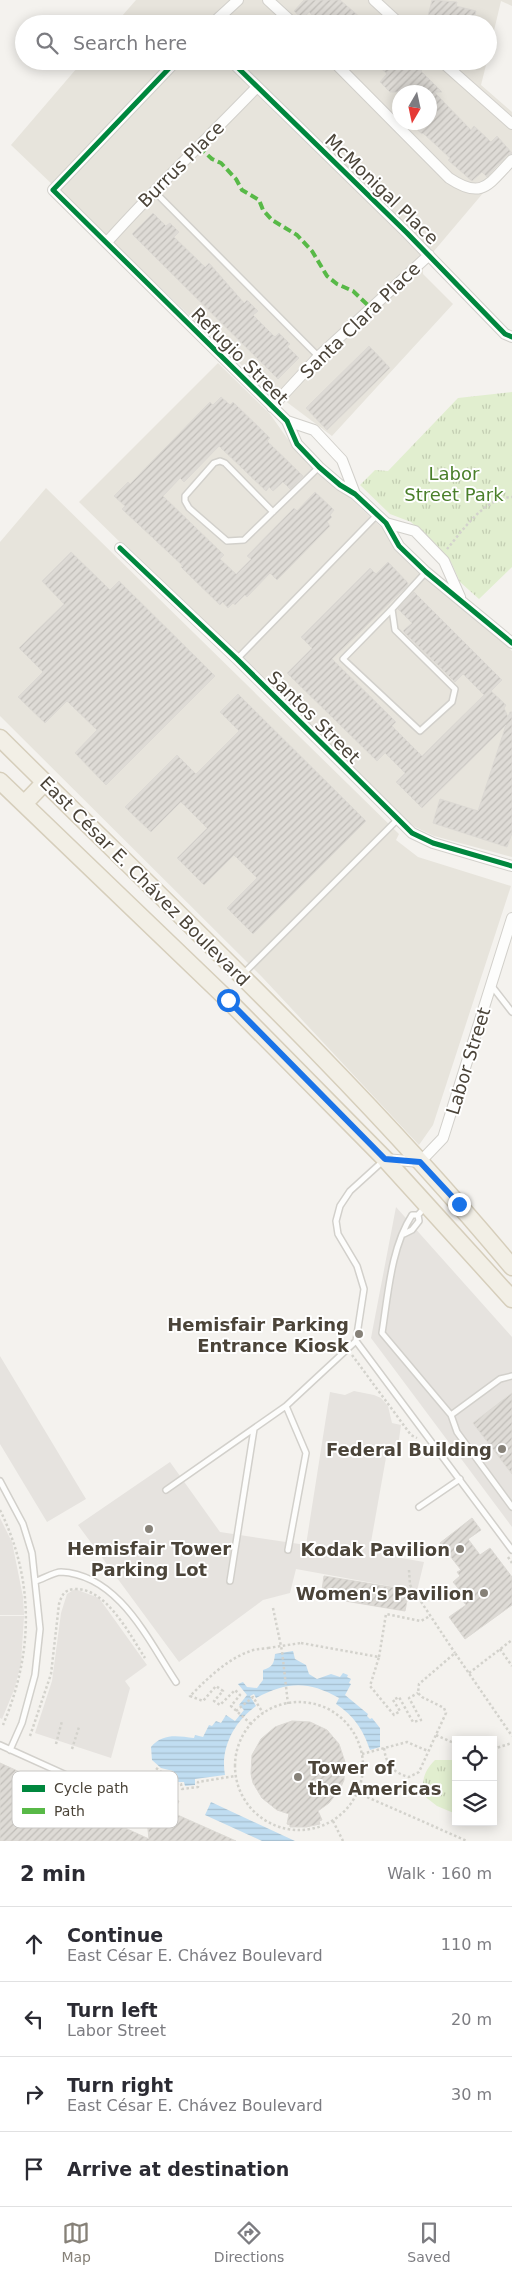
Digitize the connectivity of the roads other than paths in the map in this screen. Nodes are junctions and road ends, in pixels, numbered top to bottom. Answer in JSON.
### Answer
{"nodes":[{"id":1,"x":238,"y":0,"type":"edge"},
{"id":2,"x":268,"y":0,"type":"edge"},
{"id":3,"x":374,"y":0,"type":"edge"},
{"id":4,"x":222,"y":15,"type":"edge"},
{"id":5,"x":284,"y":15,"type":"edge"},
{"id":6,"x":390,"y":15,"type":"edge"},
{"id":7,"x":167,"y":70,"type":"edge"},
{"id":8,"x":240,"y":70,"type":"edge"},
{"id":9,"x":342,"y":70,"type":"edge"},
{"id":10,"x":451,"y":70,"type":"edge"},
{"id":11,"x":257,"y":87,"type":"junction"},
{"id":12,"x":512,"y":124,"type":"edge"},
{"id":13,"x":512,"y":160,"type":"edge"},
{"id":14,"x":153,"y":190,"type":"junction"},
{"id":15,"x":107,"y":242,"type":"junction"},
{"id":16,"x":429,"y":254,"type":"junction"},
{"id":17,"x":512,"y":337,"type":"edge"},
{"id":18,"x":319,"y":356,"type":"junction"},
{"id":19,"x":272,"y":407,"type":"junction"},
{"id":20,"x":287,"y":421,"type":"junction"},
{"id":21,"x":319,"y":467,"type":"junction"},
{"id":22,"x":355,"y":494,"type":"junction"},
{"id":23,"x":273,"y":512,"type":"junction"},
{"id":24,"x":378,"y":515,"type":"junction"},
{"id":25,"x":386,"y":523,"type":"junction"},
{"id":26,"x":120,"y":548,"type":"dead end"},
{"id":27,"x":426,"y":572,"type":"junction"},
{"id":28,"x":462,"y":600,"type":"junction"},
{"id":29,"x":392,"y":609,"type":"junction"},
{"id":30,"x":512,"y":644,"type":"edge"},
{"id":31,"x":237,"y":659,"type":"junction"},
{"id":32,"x":0,"y":738,"type":"edge"},
{"id":33,"x":0,"y":781,"type":"edge"},
{"id":34,"x":45,"y":782,"type":"junction"},
{"id":35,"x":24,"y":804,"type":"junction"},
{"id":36,"x":396,"y":820,"type":"junction"},
{"id":37,"x":512,"y":866,"type":"edge"},
{"id":38,"x":512,"y":918,"type":"edge"},
{"id":39,"x":241,"y":976,"type":"junction"},
{"id":40,"x":491,"y":986,"type":"junction"},
{"id":41,"x":512,"y":1012,"type":"edge"},
{"id":42,"x":385,"y":1159,"type":"junction"},
{"id":43,"x":420,"y":1162,"type":"junction"},
{"id":44,"x":422,"y":1210,"type":"junction"},
{"id":45,"x":404,"y":1234,"type":"junction"},
{"id":46,"x":512,"y":1267,"type":"edge"},
{"id":47,"x":512,"y":1299,"type":"edge"},
{"id":48,"x":356,"y":1341,"type":"junction"},
{"id":49,"x":512,"y":1376,"type":"edge"},
{"id":50,"x":286,"y":1406,"type":"junction"},
{"id":51,"x":451,"y":1415,"type":"junction"},
{"id":52,"x":254,"y":1429,"type":"junction"},
{"id":53,"x":460,"y":1479,"type":"junction"},
{"id":54,"x":0,"y":1481,"type":"edge"},
{"id":55,"x":166,"y":1490,"type":"dead end"},
{"id":56,"x":419,"y":1507,"type":"dead end"},
{"id":57,"x":512,"y":1507,"type":"edge"},
{"id":58,"x":288,"y":1550,"type":"dead end"},
{"id":59,"x":512,"y":1550,"type":"edge"},
{"id":60,"x":230,"y":1581,"type":"dead end"},
{"id":61,"x":36,"y":1582,"type":"junction"},
{"id":62,"x":176,"y":1682,"type":"dead end"},
{"id":63,"x":0,"y":1745,"type":"edge"},
{"id":64,"x":10,"y":1750,"type":"junction"},
{"id":65,"x":57,"y":1771,"type":"edge"}],
"edges":[{"from":1,"to":4,"type":"street"},
{"from":2,"to":5,"type":"street"},
{"from":3,"to":6,"type":"street"},
{"from":7,"to":15,"type":"street","name":"Refugio Street"},
{"from":8,"to":11,"type":"street","name":"McMonigal Place"},
{"from":9,"to":13,"type":"street"},
{"from":10,"to":12,"type":"street"},
{"from":11,"to":14,"type":"street","name":"Burrus Place"},
{"from":11,"to":16,"type":"street","name":"McMonigal Place"},
{"from":14,"to":15,"type":"street","name":"Burrus Place"},
{"from":14,"to":18,"type":"lane"},
{"from":15,"to":19,"type":"street","name":"Refugio Street"},
{"from":16,"to":17,"type":"street","name":"McMonigal Place"},
{"from":16,"to":18,"type":"street","name":"Santa Clara Place"},
{"from":18,"to":19,"type":"street","name":"Santa Clara Place"},
{"from":19,"to":20,"type":"street","name":"Refugio Street"},
{"from":20,"to":21,"type":"street","name":"Refugio Street"},
{"from":20,"to":22,"type":"street","name":"Refugio Street"},
{"from":21,"to":22,"type":"street","name":"Refugio Street"},
{"from":21,"to":23,"type":"lane"},
{"from":22,"to":24,"type":"street","name":"Refugio Street"},
{"from":23,"to":23,"type":"lane"},
{"from":24,"to":25,"type":"street","name":"Refugio Street"},
{"from":24,"to":31,"type":"lane"},
{"from":25,"to":27,"type":"street","name":"Refugio Street"},
{"from":25,"to":28,"type":"street","name":"Refugio Street"},
{"from":26,"to":31,"type":"street","name":"Santos Street"},
{"from":27,"to":28,"type":"street","name":"Refugio Street"},
{"from":27,"to":29,"type":"lane"},
{"from":28,"to":30,"type":"street","name":"Refugio Street"},
{"from":29,"to":29,"type":"lane"},
{"from":31,"to":36,"type":"street","name":"Santos Street"},
{"from":32,"to":34,"type":"main road","name":"East César E. Chávez Boulevard"},
{"from":33,"to":35,"type":"main road","name":"East César E. Chávez Boulevard"},
{"from":34,"to":35,"type":"main road"},
{"from":34,"to":39,"type":"main road","name":"East César E. Chávez Boulevard"},
{"from":35,"to":42,"type":"main road","name":"East César E. Chávez Boulevard"},
{"from":36,"to":37,"type":"street","name":"Santos Street"},
{"from":36,"to":39,"type":"lane"},
{"from":38,"to":40,"type":"street","name":"Labor Street"},
{"from":39,"to":43,"type":"main road","name":"East César E. Chávez Boulevard"},
{"from":40,"to":41,"type":"lane"},
{"from":40,"to":43,"type":"street","name":"Labor Street"},
{"from":42,"to":43,"type":"street"},
{"from":42,"to":44,"type":"main road","name":"East César E. Chávez Boulevard"},
{"from":42,"to":48,"type":"lane"},
{"from":43,"to":46,"type":"main road","name":"East César E. Chávez Boulevard"},
{"from":44,"to":45,"type":"lane"},
{"from":44,"to":45,"type":"lane"},
{"from":44,"to":47,"type":"main road","name":"East César E. Chávez Boulevard"},
{"from":45,"to":51,"type":"lane"},
{"from":48,"to":50,"type":"lane"},
{"from":48,"to":53,"type":"lane"},
{"from":49,"to":51,"type":"lane"},
{"from":50,"to":52,"type":"lane"},
{"from":50,"to":58,"type":"lane"},
{"from":51,"to":57,"type":"lane"},
{"from":52,"to":55,"type":"lane"},
{"from":52,"to":60,"type":"lane"},
{"from":53,"to":56,"type":"lane"},
{"from":53,"to":59,"type":"lane"},
{"from":54,"to":61,"type":"lane"},
{"from":61,"to":62,"type":"lane"},
{"from":61,"to":64,"type":"lane"},
{"from":63,"to":64,"type":"lane"},
{"from":64,"to":65,"type":"lane"}]}
